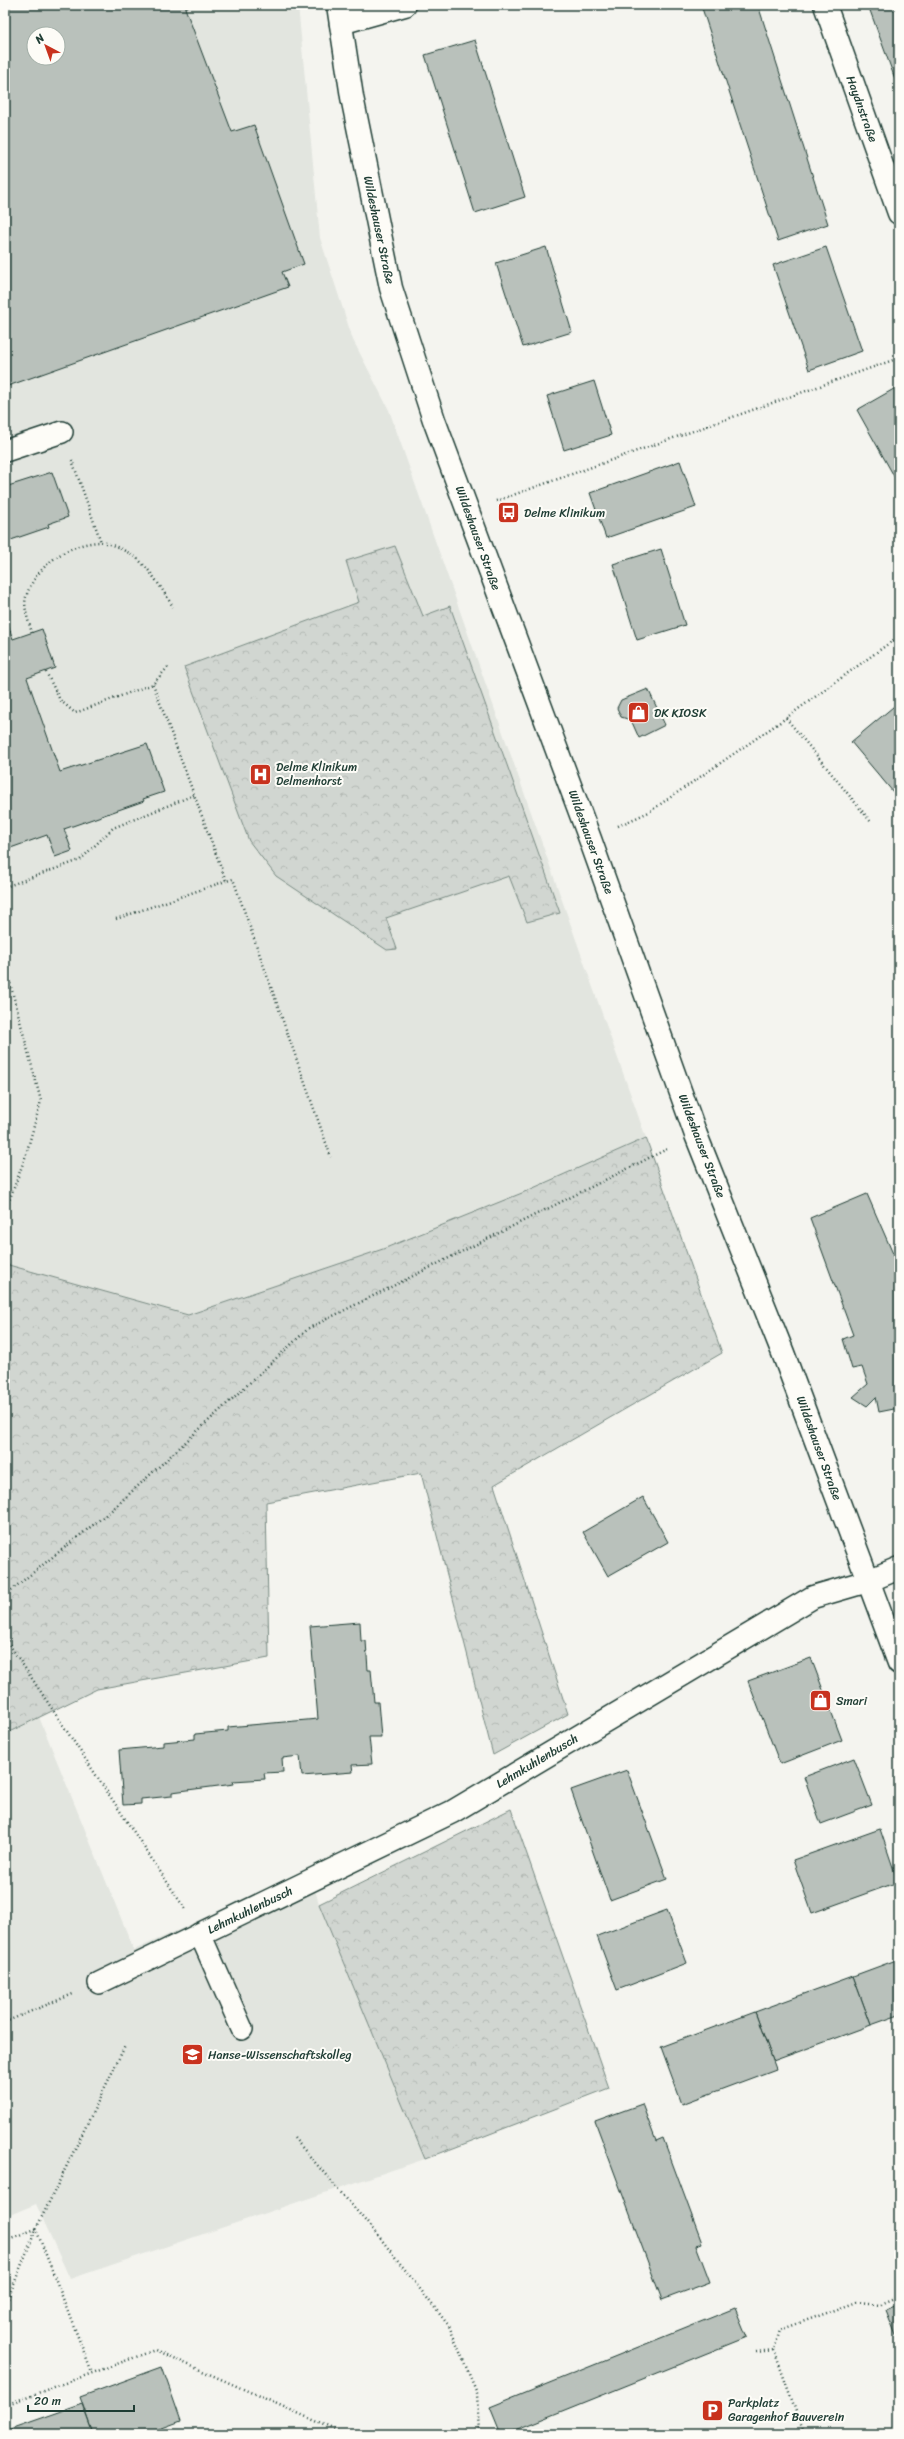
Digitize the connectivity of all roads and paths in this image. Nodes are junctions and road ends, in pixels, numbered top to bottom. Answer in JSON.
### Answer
{"nodes":[{"id":1,"x":405,"y":5,"type":"edge"},
{"id":2,"x":825,"y":5,"type":"edge"},
{"id":3,"x":339,"y":14,"type":"edge"},
{"id":4,"x":899,"y":213,"type":"edge"},
{"id":5,"x":899,"y":358,"type":"edge"},
{"id":6,"x":62,"y":432,"type":"joint"},
{"id":7,"x":5,"y":451,"type":"edge"},
{"id":8,"x":468,"y":510,"type":"junction"},
{"id":9,"x":101,"y":542,"type":"junction"},
{"id":10,"x":173,"y":607,"type":"dead end"},
{"id":11,"x":32,"y":633,"type":"dead end"},
{"id":12,"x":899,"y":636,"type":"edge"},
{"id":13,"x":168,"y":667,"type":"dead end"},
{"id":14,"x":46,"y":672,"type":"dead end"},
{"id":15,"x":153,"y":684,"type":"junction"},
{"id":16,"x":786,"y":718,"type":"junction"},
{"id":17,"x":194,"y":795,"type":"junction"},
{"id":18,"x":871,"y":822,"type":"dead end"},
{"id":19,"x":590,"y":839,"type":"junction"},
{"id":20,"x":226,"y":881,"type":"junction"},
{"id":21,"x":5,"y":887,"type":"edge"},
{"id":22,"x":116,"y":919,"type":"dead end"},
{"id":23,"x":5,"y":964,"type":"edge"},
{"id":24,"x":696,"y":1135,"type":"junction"},
{"id":25,"x":331,"y":1157,"type":"dead end"},
{"id":26,"x":5,"y":1212,"type":"edge"},
{"id":27,"x":899,"y":1568,"type":"edge"},
{"id":28,"x":868,"y":1581,"type":"junction"},
{"id":29,"x":5,"y":1595,"type":"edge"},
{"id":30,"x":5,"y":1638,"type":"edge"},
{"id":31,"x":899,"y":1663,"type":"edge"},
{"id":32,"x":200,"y":1934,"type":"junction"},
{"id":33,"x":99,"y":1983,"type":"joint"},
{"id":34,"x":5,"y":2022,"type":"edge"},
{"id":35,"x":242,"y":2029,"type":"dead end"},
{"id":36,"x":125,"y":2046,"type":"dead end"},
{"id":37,"x":294,"y":2138,"type":"dead end"},
{"id":38,"x":36,"y":2229,"type":"junction"},
{"id":39,"x":5,"y":2240,"type":"edge"},
{"id":40,"x":899,"y":2296,"type":"edge"},
{"id":41,"x":5,"y":2306,"type":"edge"},
{"id":42,"x":774,"y":2350,"type":"junction"},
{"id":43,"x":756,"y":2352,"type":"dead end"},
{"id":44,"x":92,"y":2373,"type":"junction"},
{"id":45,"x":5,"y":2405,"type":"edge"},
{"id":46,"x":345,"y":2434,"type":"edge"},
{"id":47,"x":479,"y":2434,"type":"edge"},
{"id":48,"x":804,"y":2434,"type":"edge"}],
"edges":[{"from":1,"to":3,"type":"main road"},
{"from":2,"to":4,"type":"main road","name":"Haydnstraße"},
{"from":3,"to":8,"type":"main road","name":"Wildeshauser Straße"},
{"from":5,"to":8,"type":"path"},
{"from":6,"to":7,"type":"lane"},
{"from":6,"to":9,"type":"path"},
{"from":8,"to":19,"type":"main road","name":"Wildeshauser Straße"},
{"from":9,"to":10,"type":"path"},
{"from":9,"to":11,"type":"path"},
{"from":12,"to":16,"type":"path"},
{"from":13,"to":15,"type":"path"},
{"from":14,"to":15,"type":"path"},
{"from":15,"to":17,"type":"path"},
{"from":16,"to":18,"type":"path"},
{"from":16,"to":19,"type":"path"},
{"from":17,"to":20,"type":"path"},
{"from":17,"to":21,"type":"path"},
{"from":19,"to":24,"type":"main road","name":"Wildeshauser Straße"},
{"from":20,"to":22,"type":"path"},
{"from":20,"to":25,"type":"path"},
{"from":23,"to":26,"type":"path"},
{"from":24,"to":28,"type":"main road","name":"Wildeshauser Straße"},
{"from":24,"to":29,"type":"path"},
{"from":27,"to":28,"type":"main road","name":"Lehmkuhlenbusch"},
{"from":28,"to":31,"type":"main road","name":"Wildeshauser Straße"},
{"from":28,"to":32,"type":"main road","name":"Lehmkuhlenbusch"},
{"from":30,"to":32,"type":"path"},
{"from":32,"to":33,"type":"lane"},
{"from":32,"to":35,"type":"lane"},
{"from":33,"to":34,"type":"path"},
{"from":36,"to":38,"type":"path"},
{"from":37,"to":47,"type":"path"},
{"from":38,"to":39,"type":"path"},
{"from":38,"to":41,"type":"path"},
{"from":38,"to":44,"type":"path"},
{"from":40,"to":42,"type":"path"},
{"from":42,"to":43,"type":"path"},
{"from":42,"to":48,"type":"path"},
{"from":44,"to":45,"type":"path"},
{"from":44,"to":46,"type":"path"}]}
